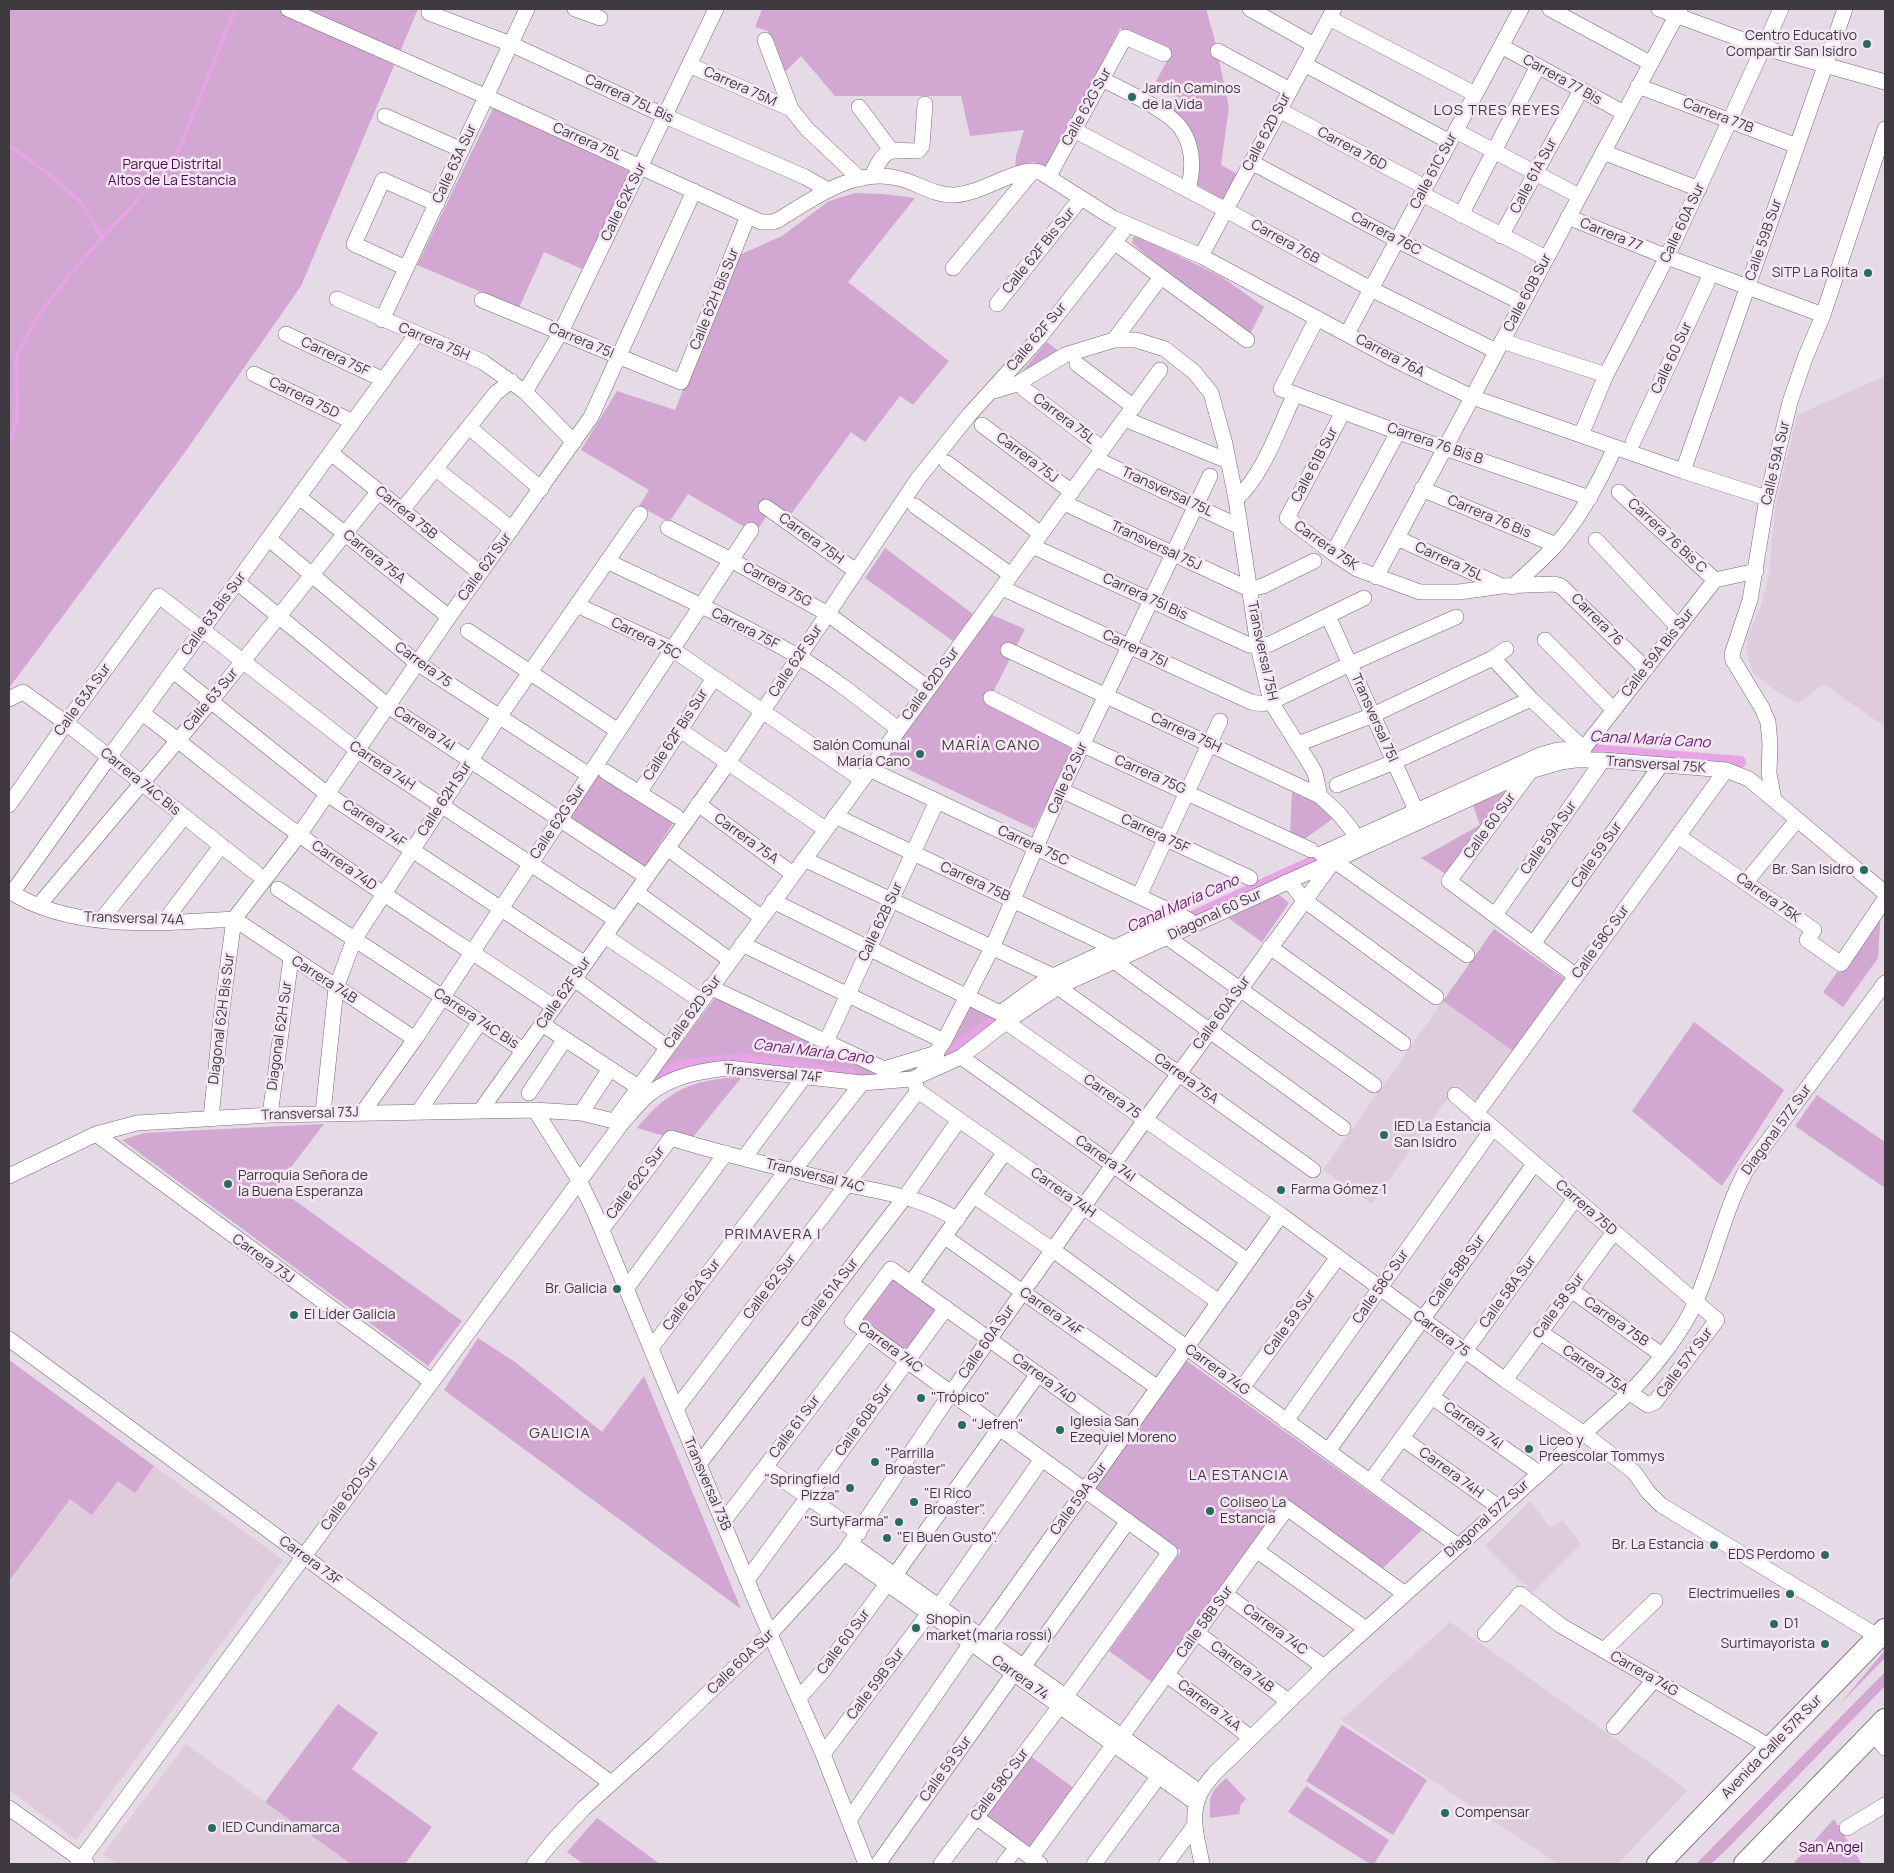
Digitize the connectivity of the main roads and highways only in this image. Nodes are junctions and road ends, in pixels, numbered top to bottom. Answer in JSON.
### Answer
{"nodes":[{"id":1,"x":1882,"y":1634,"type":"edge"},
{"id":2,"x":1882,"y":1730,"type":"edge"},
{"id":3,"x":1658,"y":1864,"type":"edge"},
{"id":4,"x":1746,"y":1864,"type":"edge"}],
"edges":[{"from":1,"to":3,"type":"highway","name":"Avenida Calle 57R Sur"},
{"from":2,"to":4,"type":"highway"}]}
